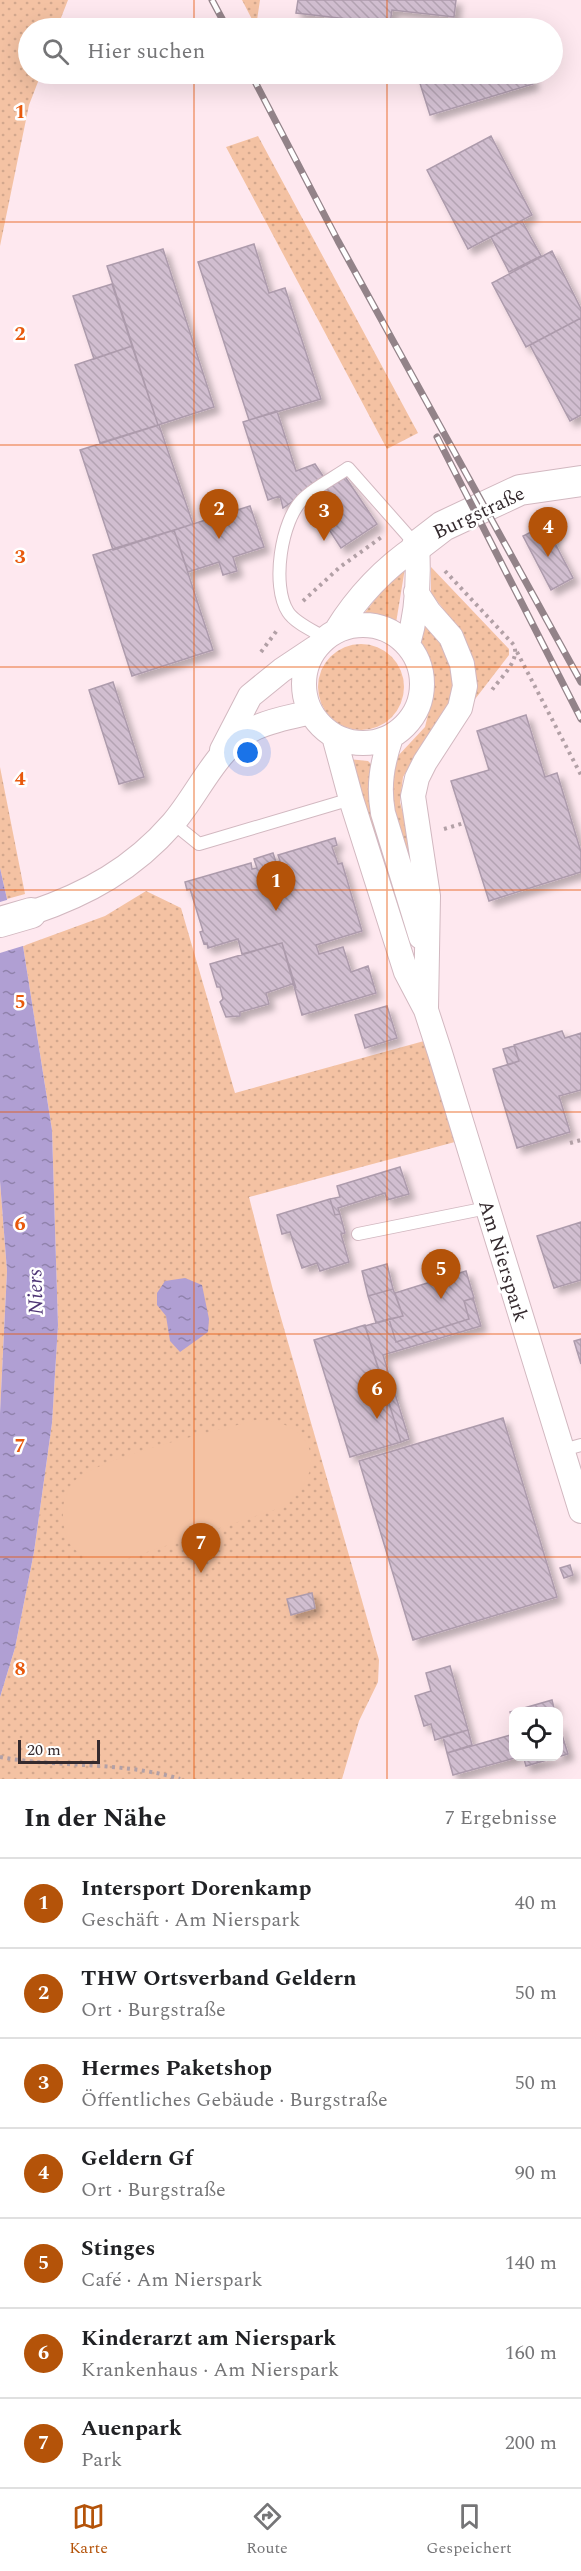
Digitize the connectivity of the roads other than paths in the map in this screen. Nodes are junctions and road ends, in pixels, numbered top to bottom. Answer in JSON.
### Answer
{"nodes":[{"id":1,"x":581,"y":480,"type":"edge"},
{"id":2,"x":407,"y":536,"type":"junction"},
{"id":3,"x":416,"y":592,"type":"junction"},
{"id":4,"x":326,"y":639,"type":"junction"},
{"id":5,"x":408,"y":644,"type":"junction"},
{"id":6,"x":311,"y":712,"type":"junction"},
{"id":7,"x":334,"y":736,"type":"junction"},
{"id":8,"x":391,"y":737,"type":"junction"},
{"id":9,"x":214,"y":765,"type":"junction"},
{"id":10,"x":351,"y":798,"type":"junction"},
{"id":11,"x":173,"y":823,"type":"junction"},
{"id":12,"x":31,"y":913,"type":"joint"},
{"id":13,"x":0,"y":922,"type":"edge"},
{"id":14,"x":428,"y":959,"type":"junction"},
{"id":15,"x":426,"y":1010,"type":"junction"},
{"id":16,"x":487,"y":1208,"type":"junction"},
{"id":17,"x":358,"y":1234,"type":"dead end"},
{"id":18,"x":572,"y":1448,"type":"edge"},
{"id":19,"x":581,"y":1511,"type":"edge"}],
"edges":[{"from":1,"to":2,"type":"street","name":"Burgstraße"},
{"from":2,"to":3,"type":"street","name":"Burgstraße"},
{"from":2,"to":4,"type":"street","name":"Burgstraße"},
{"from":2,"to":4,"type":"lane"},
{"from":3,"to":5,"type":"street","name":"Burgstraße"},
{"from":3,"to":14,"type":"street","name":"Am Nierspark"},
{"from":4,"to":5,"type":"street","name":"Burgstraße"},
{"from":4,"to":6,"type":"street","name":"Burgstraße"},
{"from":4,"to":9,"type":"street","name":"Burgstraße"},
{"from":5,"to":8,"type":"street"},
{"from":6,"to":7,"type":"street","name":"Burgstraße"},
{"from":6,"to":9,"type":"street","name":"Burgstraße"},
{"from":7,"to":8,"type":"street"},
{"from":7,"to":10,"type":"street","name":"Am Nierspark"},
{"from":8,"to":14,"type":"street","name":"Am Nierspark"},
{"from":9,"to":11,"type":"street","name":"Burgstraße"},
{"from":10,"to":11,"type":"lane"},
{"from":10,"to":15,"type":"street","name":"Am Nierspark"},
{"from":11,"to":12,"type":"street","name":"Burgstraße"},
{"from":12,"to":13,"type":"street","name":"Burgstraße"},
{"from":14,"to":15,"type":"street","name":"Am Nierspark"},
{"from":15,"to":16,"type":"street","name":"Am Nierspark"},
{"from":16,"to":17,"type":"lane"},
{"from":16,"to":18,"type":"street","name":"Am Nierspark"},
{"from":18,"to":19,"type":"street","name":"Am Nierspark"}]}
